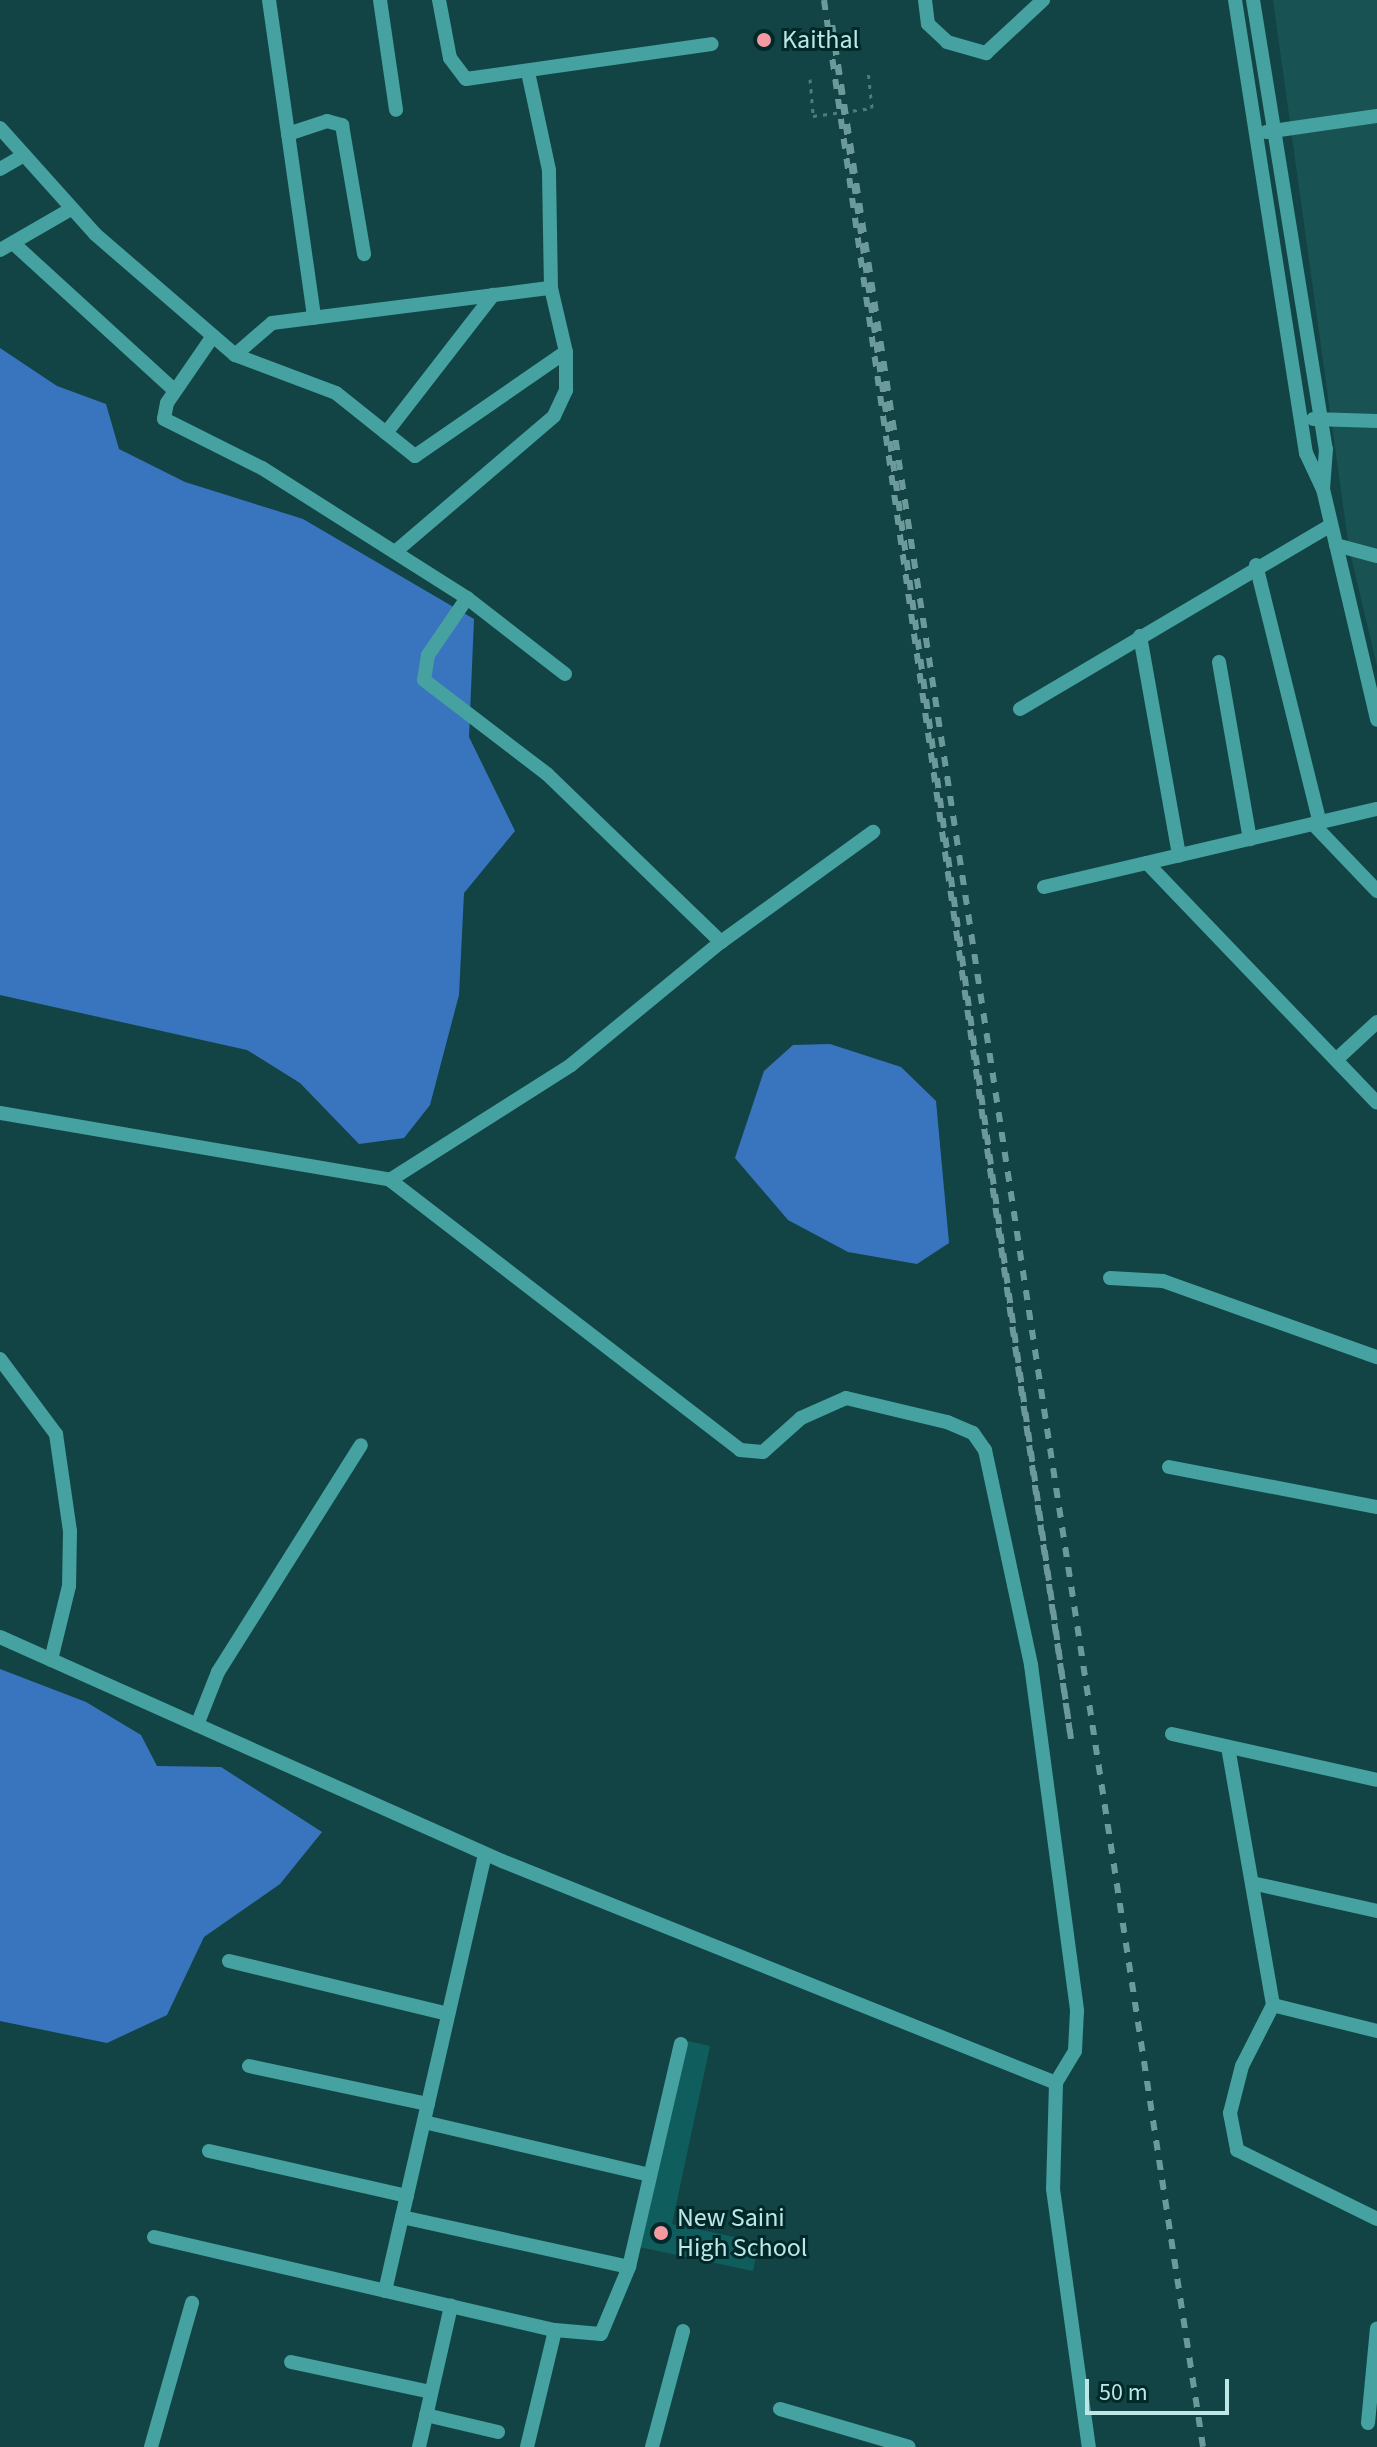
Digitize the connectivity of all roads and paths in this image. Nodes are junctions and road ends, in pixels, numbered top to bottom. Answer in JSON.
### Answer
{"nodes":[{"id":1,"x":269,"y":0,"type":"edge"},
{"id":2,"x":380,"y":0,"type":"edge"},
{"id":3,"x":439,"y":0,"type":"edge"},
{"id":4,"x":925,"y":0,"type":"edge"},
{"id":5,"x":1043,"y":0,"type":"edge"},
{"id":6,"x":1235,"y":0,"type":"edge"},
{"id":7,"x":1253,"y":0,"type":"edge"},
{"id":8,"x":712,"y":44,"type":"dead end"},
{"id":9,"x":528,"y":72,"type":"junction"},
{"id":10,"x":868,"y":72,"type":"dead end"},
{"id":11,"x":810,"y":79,"type":"dead end"},
{"id":12,"x":396,"y":110,"type":"dead end"},
{"id":13,"x":1377,"y":116,"type":"edge"},
{"id":14,"x":0,"y":128,"type":"edge"},
{"id":15,"x":1273,"y":131,"type":"junction"},
{"id":16,"x":1256,"y":133,"type":"junction"},
{"id":17,"x":288,"y":134,"type":"junction"},
{"id":18,"x":21,"y":157,"type":"junction"},
{"id":19,"x":0,"y":169,"type":"edge"},
{"id":20,"x":71,"y":209,"type":"junction"},
{"id":21,"x":6,"y":247,"type":"edge"},
{"id":22,"x":364,"y":254,"type":"dead end"},
{"id":23,"x":551,"y":288,"type":"junction"},
{"id":24,"x":493,"y":295,"type":"junction"},
{"id":25,"x":314,"y":318,"type":"junction"},
{"id":26,"x":213,"y":336,"type":"junction"},
{"id":27,"x":566,"y":352,"type":"junction"},
{"id":28,"x":235,"y":355,"type":"junction"},
{"id":29,"x":175,"y":391,"type":"junction"},
{"id":30,"x":1321,"y":418,"type":"junction"},
{"id":31,"x":1301,"y":421,"type":"junction"},
{"id":32,"x":1377,"y":421,"type":"edge"},
{"id":33,"x":386,"y":433,"type":"junction"},
{"id":34,"x":1323,"y":489,"type":"junction"},
{"id":35,"x":1331,"y":525,"type":"junction"},
{"id":36,"x":1336,"y":545,"type":"junction"},
{"id":37,"x":395,"y":552,"type":"junction"},
{"id":38,"x":1377,"y":556,"type":"edge"},
{"id":39,"x":1256,"y":565,"type":"junction"},
{"id":40,"x":467,"y":598,"type":"junction"},
{"id":41,"x":1140,"y":636,"type":"junction"},
{"id":42,"x":1219,"y":662,"type":"dead end"},
{"id":43,"x":565,"y":674,"type":"dead end"},
{"id":44,"x":1020,"y":709,"type":"dead end"},
{"id":45,"x":1377,"y":720,"type":"edge"},
{"id":46,"x":1377,"y":809,"type":"edge"},
{"id":47,"x":1316,"y":824,"type":"junction"},
{"id":48,"x":873,"y":832,"type":"dead end"},
{"id":49,"x":1250,"y":839,"type":"junction"},
{"id":50,"x":1179,"y":856,"type":"junction"},
{"id":51,"x":1147,"y":863,"type":"junction"},
{"id":52,"x":1044,"y":887,"type":"dead end"},
{"id":53,"x":1377,"y":891,"type":"edge"},
{"id":54,"x":721,"y":942,"type":"junction"},
{"id":55,"x":1377,"y":1022,"type":"edge"},
{"id":56,"x":1338,"y":1058,"type":"junction"},
{"id":57,"x":1377,"y":1103,"type":"edge"},
{"id":58,"x":0,"y":1113,"type":"edge"},
{"id":59,"x":390,"y":1180,"type":"junction"},
{"id":60,"x":1110,"y":1278,"type":"dead end"},
{"id":61,"x":1377,"y":1357,"type":"edge"},
{"id":62,"x":0,"y":1359,"type":"edge"},
{"id":63,"x":361,"y":1445,"type":"dead end"},
{"id":64,"x":1169,"y":1467,"type":"dead end"},
{"id":65,"x":1377,"y":1507,"type":"edge"},
{"id":66,"x":0,"y":1637,"type":"edge"},
{"id":67,"x":51,"y":1660,"type":"junction"},
{"id":68,"x":197,"y":1725,"type":"junction"},
{"id":69,"x":1172,"y":1734,"type":"dead end"},
{"id":70,"x":1228,"y":1747,"type":"junction"},
{"id":71,"x":1377,"y":1780,"type":"edge"},
{"id":72,"x":485,"y":1854,"type":"junction"},
{"id":73,"x":1252,"y":1883,"type":"junction"},
{"id":74,"x":1377,"y":1911,"type":"edge"},
{"id":75,"x":229,"y":1961,"type":"dead end"},
{"id":76,"x":1273,"y":2005,"type":"junction"},
{"id":77,"x":448,"y":2014,"type":"junction"},
{"id":78,"x":1377,"y":2031,"type":"edge"},
{"id":79,"x":681,"y":2044,"type":"dead end"},
{"id":80,"x":249,"y":2066,"type":"dead end"},
{"id":81,"x":1056,"y":2083,"type":"junction"},
{"id":82,"x":428,"y":2104,"type":"junction"},
{"id":83,"x":424,"y":2122,"type":"junction"},
{"id":84,"x":209,"y":2151,"type":"dead end"},
{"id":85,"x":650,"y":2175,"type":"junction"},
{"id":86,"x":407,"y":2196,"type":"junction"},
{"id":87,"x":402,"y":2217,"type":"junction"},
{"id":88,"x":1377,"y":2219,"type":"edge"},
{"id":89,"x":154,"y":2237,"type":"dead end"},
{"id":90,"x":629,"y":2267,"type":"junction"},
{"id":91,"x":385,"y":2291,"type":"junction"},
{"id":92,"x":192,"y":2303,"type":"dead end"},
{"id":93,"x":451,"y":2306,"type":"junction"},
{"id":94,"x":1377,"y":2328,"type":"edge"},
{"id":95,"x":555,"y":2330,"type":"junction"},
{"id":96,"x":683,"y":2331,"type":"dead end"},
{"id":97,"x":291,"y":2362,"type":"dead end"},
{"id":98,"x":431,"y":2392,"type":"junction"},
{"id":99,"x":780,"y":2409,"type":"dead end"},
{"id":100,"x":426,"y":2415,"type":"junction"},
{"id":101,"x":1368,"y":2423,"type":"dead end"},
{"id":102,"x":498,"y":2432,"type":"dead end"},
{"id":103,"x":151,"y":2447,"type":"edge"},
{"id":104,"x":419,"y":2447,"type":"edge"},
{"id":105,"x":527,"y":2447,"type":"edge"},
{"id":106,"x":652,"y":2447,"type":"edge"},
{"id":107,"x":909,"y":2447,"type":"edge"},
{"id":108,"x":1089,"y":2447,"type":"edge"}],
"edges":[{"from":1,"to":17,"type":"street"},
{"from":2,"to":12,"type":"street"},
{"from":3,"to":9,"type":"street"},
{"from":4,"to":5,"type":"street"},
{"from":6,"to":16,"type":"street"},
{"from":7,"to":15,"type":"street"},
{"from":8,"to":9,"type":"street"},
{"from":9,"to":23,"type":"street"},
{"from":10,"to":11,"type":"path"},
{"from":13,"to":15,"type":"street"},
{"from":14,"to":18,"type":"street"},
{"from":15,"to":16,"type":"street"},
{"from":15,"to":30,"type":"street"},
{"from":16,"to":31,"type":"street"},
{"from":17,"to":22,"type":"street"},
{"from":17,"to":25,"type":"street"},
{"from":18,"to":19,"type":"street"},
{"from":18,"to":20,"type":"street"},
{"from":20,"to":21,"type":"street"},
{"from":20,"to":26,"type":"street"},
{"from":21,"to":29,"type":"street"},
{"from":23,"to":24,"type":"street"},
{"from":23,"to":27,"type":"street"},
{"from":24,"to":25,"type":"street"},
{"from":24,"to":33,"type":"street"},
{"from":25,"to":28,"type":"street"},
{"from":26,"to":28,"type":"street"},
{"from":26,"to":29,"type":"street"},
{"from":27,"to":33,"type":"street"},
{"from":27,"to":37,"type":"street"},
{"from":28,"to":33,"type":"street"},
{"from":29,"to":37,"type":"street"},
{"from":30,"to":31,"type":"street"},
{"from":30,"to":32,"type":"street"},
{"from":30,"to":34,"type":"street"},
{"from":31,"to":34,"type":"street"},
{"from":34,"to":35,"type":"street"},
{"from":35,"to":36,"type":"street"},
{"from":35,"to":39,"type":"street"},
{"from":36,"to":38,"type":"street"},
{"from":36,"to":45,"type":"street"},
{"from":37,"to":40,"type":"street"},
{"from":39,"to":41,"type":"street"},
{"from":39,"to":47,"type":"street"},
{"from":40,"to":43,"type":"street"},
{"from":40,"to":54,"type":"street"},
{"from":41,"to":44,"type":"street"},
{"from":41,"to":50,"type":"street"},
{"from":42,"to":49,"type":"street"},
{"from":46,"to":47,"type":"street"},
{"from":47,"to":49,"type":"street"},
{"from":47,"to":53,"type":"street"},
{"from":48,"to":54,"type":"street"},
{"from":49,"to":50,"type":"street"},
{"from":50,"to":51,"type":"street"},
{"from":51,"to":52,"type":"street"},
{"from":51,"to":56,"type":"street"},
{"from":54,"to":59,"type":"street"},
{"from":55,"to":56,"type":"street"},
{"from":56,"to":57,"type":"street"},
{"from":58,"to":59,"type":"street"},
{"from":59,"to":81,"type":"street"},
{"from":60,"to":61,"type":"street"},
{"from":62,"to":67,"type":"street"},
{"from":63,"to":68,"type":"street"},
{"from":64,"to":65,"type":"street"},
{"from":66,"to":67,"type":"street"},
{"from":67,"to":68,"type":"street"},
{"from":68,"to":72,"type":"street"},
{"from":69,"to":70,"type":"street"},
{"from":70,"to":71,"type":"street"},
{"from":70,"to":73,"type":"street"},
{"from":72,"to":77,"type":"street"},
{"from":72,"to":81,"type":"street"},
{"from":73,"to":74,"type":"street"},
{"from":73,"to":76,"type":"street"},
{"from":75,"to":77,"type":"street"},
{"from":76,"to":78,"type":"street"},
{"from":76,"to":88,"type":"street"},
{"from":77,"to":82,"type":"street"},
{"from":79,"to":85,"type":"street"},
{"from":80,"to":82,"type":"street"},
{"from":81,"to":108,"type":"street"},
{"from":82,"to":83,"type":"street"},
{"from":83,"to":85,"type":"street"},
{"from":83,"to":86,"type":"street"},
{"from":84,"to":86,"type":"street"},
{"from":85,"to":90,"type":"street"},
{"from":86,"to":87,"type":"street"},
{"from":87,"to":90,"type":"street"},
{"from":87,"to":91,"type":"street"},
{"from":89,"to":91,"type":"street"},
{"from":90,"to":95,"type":"street"},
{"from":91,"to":93,"type":"street"},
{"from":92,"to":103,"type":"street"},
{"from":93,"to":95,"type":"street"},
{"from":93,"to":98,"type":"street"},
{"from":94,"to":101,"type":"street"},
{"from":95,"to":105,"type":"street"},
{"from":96,"to":106,"type":"street"},
{"from":97,"to":98,"type":"street"},
{"from":98,"to":100,"type":"street"},
{"from":99,"to":107,"type":"street"},
{"from":100,"to":102,"type":"street"},
{"from":100,"to":104,"type":"street"}]}
